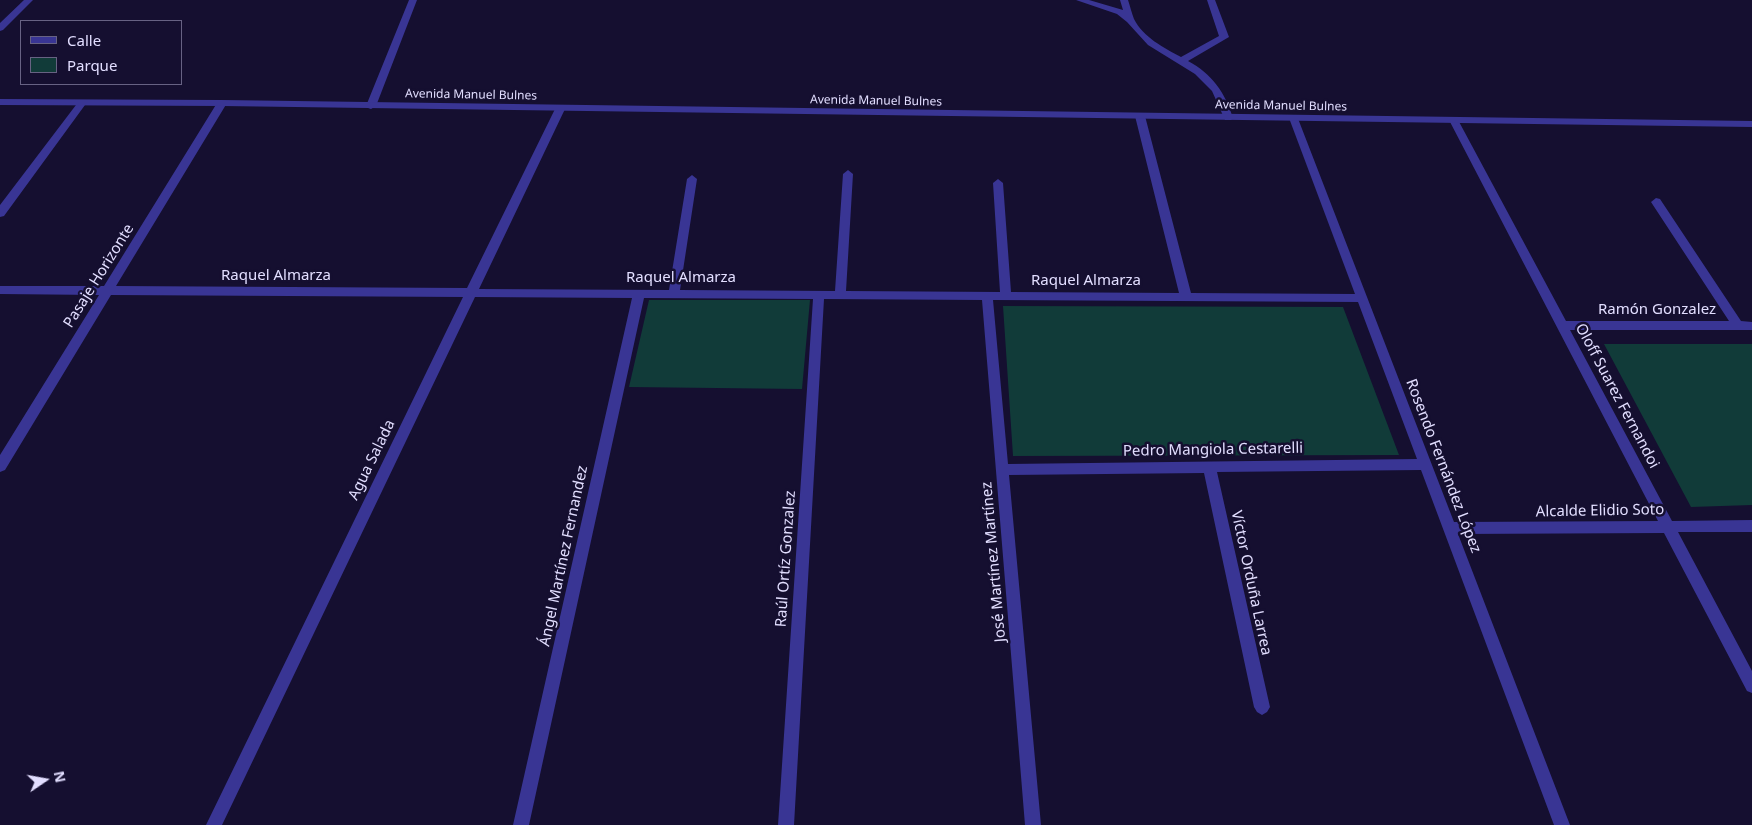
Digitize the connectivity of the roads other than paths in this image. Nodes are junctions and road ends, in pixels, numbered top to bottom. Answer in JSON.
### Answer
{"nodes":[{"id":1,"x":29,"y":0,"type":"edge"},
{"id":2,"x":413,"y":0,"type":"edge"},
{"id":3,"x":1080,"y":0,"type":"edge"},
{"id":4,"x":1124,"y":0,"type":"edge"},
{"id":5,"x":1211,"y":0,"type":"edge"},
{"id":6,"x":1130,"y":19,"type":"junction"},
{"id":7,"x":0,"y":28,"type":"edge"},
{"id":8,"x":1182,"y":60,"type":"junction"},
{"id":9,"x":0,"y":102,"type":"edge"},
{"id":10,"x":82,"y":103,"type":"junction"},
{"id":11,"x":222,"y":103,"type":"junction"},
{"id":12,"x":370,"y":106,"type":"junction"},
{"id":13,"x":560,"y":109,"type":"junction"},
{"id":14,"x":1140,"y":116,"type":"junction"},
{"id":15,"x":1228,"y":118,"type":"junction"},
{"id":16,"x":1294,"y":118,"type":"junction"},
{"id":17,"x":1454,"y":120,"type":"junction"},
{"id":18,"x":1752,"y":124,"type":"edge"},
{"id":19,"x":848,"y":174,"type":"dead end"},
{"id":20,"x":692,"y":179,"type":"dead end"},
{"id":21,"x":998,"y":184,"type":"dead end"},
{"id":22,"x":1656,"y":202,"type":"dead end"},
{"id":23,"x":0,"y":213,"type":"edge"},
{"id":24,"x":0,"y":290,"type":"edge"},
{"id":25,"x":108,"y":290,"type":"junction"},
{"id":26,"x":471,"y":292,"type":"junction"},
{"id":27,"x":639,"y":293,"type":"junction"},
{"id":28,"x":674,"y":293,"type":"junction"},
{"id":29,"x":819,"y":294,"type":"junction"},
{"id":30,"x":840,"y":294,"type":"junction"},
{"id":31,"x":987,"y":296,"type":"junction"},
{"id":32,"x":1006,"y":296,"type":"junction"},
{"id":33,"x":1186,"y":297,"type":"junction"},
{"id":34,"x":1362,"y":298,"type":"junction"},
{"id":35,"x":1562,"y":325,"type":"junction"},
{"id":36,"x":1738,"y":326,"type":"junction"},
{"id":37,"x":1752,"y":326,"type":"edge"},
{"id":38,"x":1425,"y":464,"type":"junction"},
{"id":39,"x":0,"y":466,"type":"edge"},
{"id":40,"x":1209,"y":466,"type":"junction"},
{"id":41,"x":1002,"y":470,"type":"junction"},
{"id":42,"x":1668,"y":526,"type":"junction"},
{"id":43,"x":1752,"y":526,"type":"edge"},
{"id":44,"x":1449,"y":528,"type":"junction"},
{"id":45,"x":1752,"y":686,"type":"edge"},
{"id":46,"x":1262,"y":707,"type":"dead end"},
{"id":47,"x":214,"y":825,"type":"edge"},
{"id":48,"x":521,"y":825,"type":"edge"},
{"id":49,"x":786,"y":825,"type":"edge"},
{"id":50,"x":1033,"y":825,"type":"edge"},
{"id":51,"x":1562,"y":825,"type":"edge"}],
"edges":[{"from":1,"to":7,"type":"street"},
{"from":2,"to":12,"type":"street"},
{"from":3,"to":6,"type":"street"},
{"from":4,"to":6,"type":"street"},
{"from":5,"to":8,"type":"street"},
{"from":6,"to":8,"type":"street"},
{"from":8,"to":15,"type":"street"},
{"from":9,"to":10,"type":"street","name":"Avenida Manuel Bulnes"},
{"from":10,"to":11,"type":"street","name":"Avenida Manuel Bulnes"},
{"from":10,"to":23,"type":"street"},
{"from":11,"to":12,"type":"street","name":"Avenida Manuel Bulnes"},
{"from":11,"to":25,"type":"street","name":"Pasaje Horizonte"},
{"from":12,"to":13,"type":"street","name":"Avenida Manuel Bulnes"},
{"from":13,"to":14,"type":"street","name":"Avenida Manuel Bulnes"},
{"from":13,"to":26,"type":"street","name":"Agua Salada"},
{"from":14,"to":15,"type":"street","name":"Avenida Manuel Bulnes"},
{"from":14,"to":33,"type":"street"},
{"from":15,"to":16,"type":"street","name":"Avenida Manuel Bulnes"},
{"from":16,"to":17,"type":"street","name":"Avenida Manuel Bulnes"},
{"from":16,"to":34,"type":"street","name":"Rosendo Fernández López"},
{"from":17,"to":18,"type":"street","name":"Avenida Manuel Bulnes"},
{"from":17,"to":35,"type":"street","name":"Oloff Suarez Fernandoi"},
{"from":19,"to":30,"type":"street"},
{"from":20,"to":28,"type":"street"},
{"from":21,"to":32,"type":"street"},
{"from":22,"to":36,"type":"street"},
{"from":24,"to":25,"type":"street","name":"Raquel Almarza"},
{"from":25,"to":26,"type":"street","name":"Raquel Almarza"},
{"from":25,"to":39,"type":"street","name":"Pasaje Horizonte"},
{"from":26,"to":27,"type":"street","name":"Raquel Almarza"},
{"from":26,"to":47,"type":"street","name":"Agua Salada"},
{"from":27,"to":28,"type":"street","name":"Raquel Almarza"},
{"from":27,"to":48,"type":"street","name":"Ángel Martínez Fernandez"},
{"from":28,"to":29,"type":"street","name":"Raquel Almarza"},
{"from":29,"to":30,"type":"street","name":"Raquel Almarza"},
{"from":29,"to":49,"type":"street","name":"Raúl Ortíz Gonzalez"},
{"from":30,"to":31,"type":"street","name":"Raquel Almarza"},
{"from":31,"to":32,"type":"street","name":"Raquel Almarza"},
{"from":31,"to":41,"type":"street","name":"José Martínez Martínez"},
{"from":32,"to":33,"type":"street","name":"Raquel Almarza"},
{"from":33,"to":34,"type":"street","name":"Raquel Almarza"},
{"from":34,"to":38,"type":"street","name":"Rosendo Fernández López"},
{"from":35,"to":36,"type":"street","name":"Ramón Gonzalez"},
{"from":35,"to":42,"type":"street","name":"Oloff Suarez Fernandoi"},
{"from":36,"to":37,"type":"street","name":"Ramón Gonzalez"},
{"from":38,"to":40,"type":"street","name":"Pedro Mangiola Cestarelli"},
{"from":38,"to":44,"type":"street","name":"Rosendo Fernández López"},
{"from":40,"to":41,"type":"street","name":"Pedro Mangiola Cestarelli"},
{"from":40,"to":46,"type":"street","name":"Víctor Orduña Larrea"},
{"from":41,"to":50,"type":"street","name":"José Martínez Martínez"},
{"from":42,"to":43,"type":"street","name":"Alcalde Elidio Soto"},
{"from":42,"to":44,"type":"street","name":"Alcalde Elidio Soto"},
{"from":42,"to":45,"type":"street","name":"Oloff Suarez Fernandoi"},
{"from":44,"to":51,"type":"street","name":"Rosendo Fernández López"}]}
